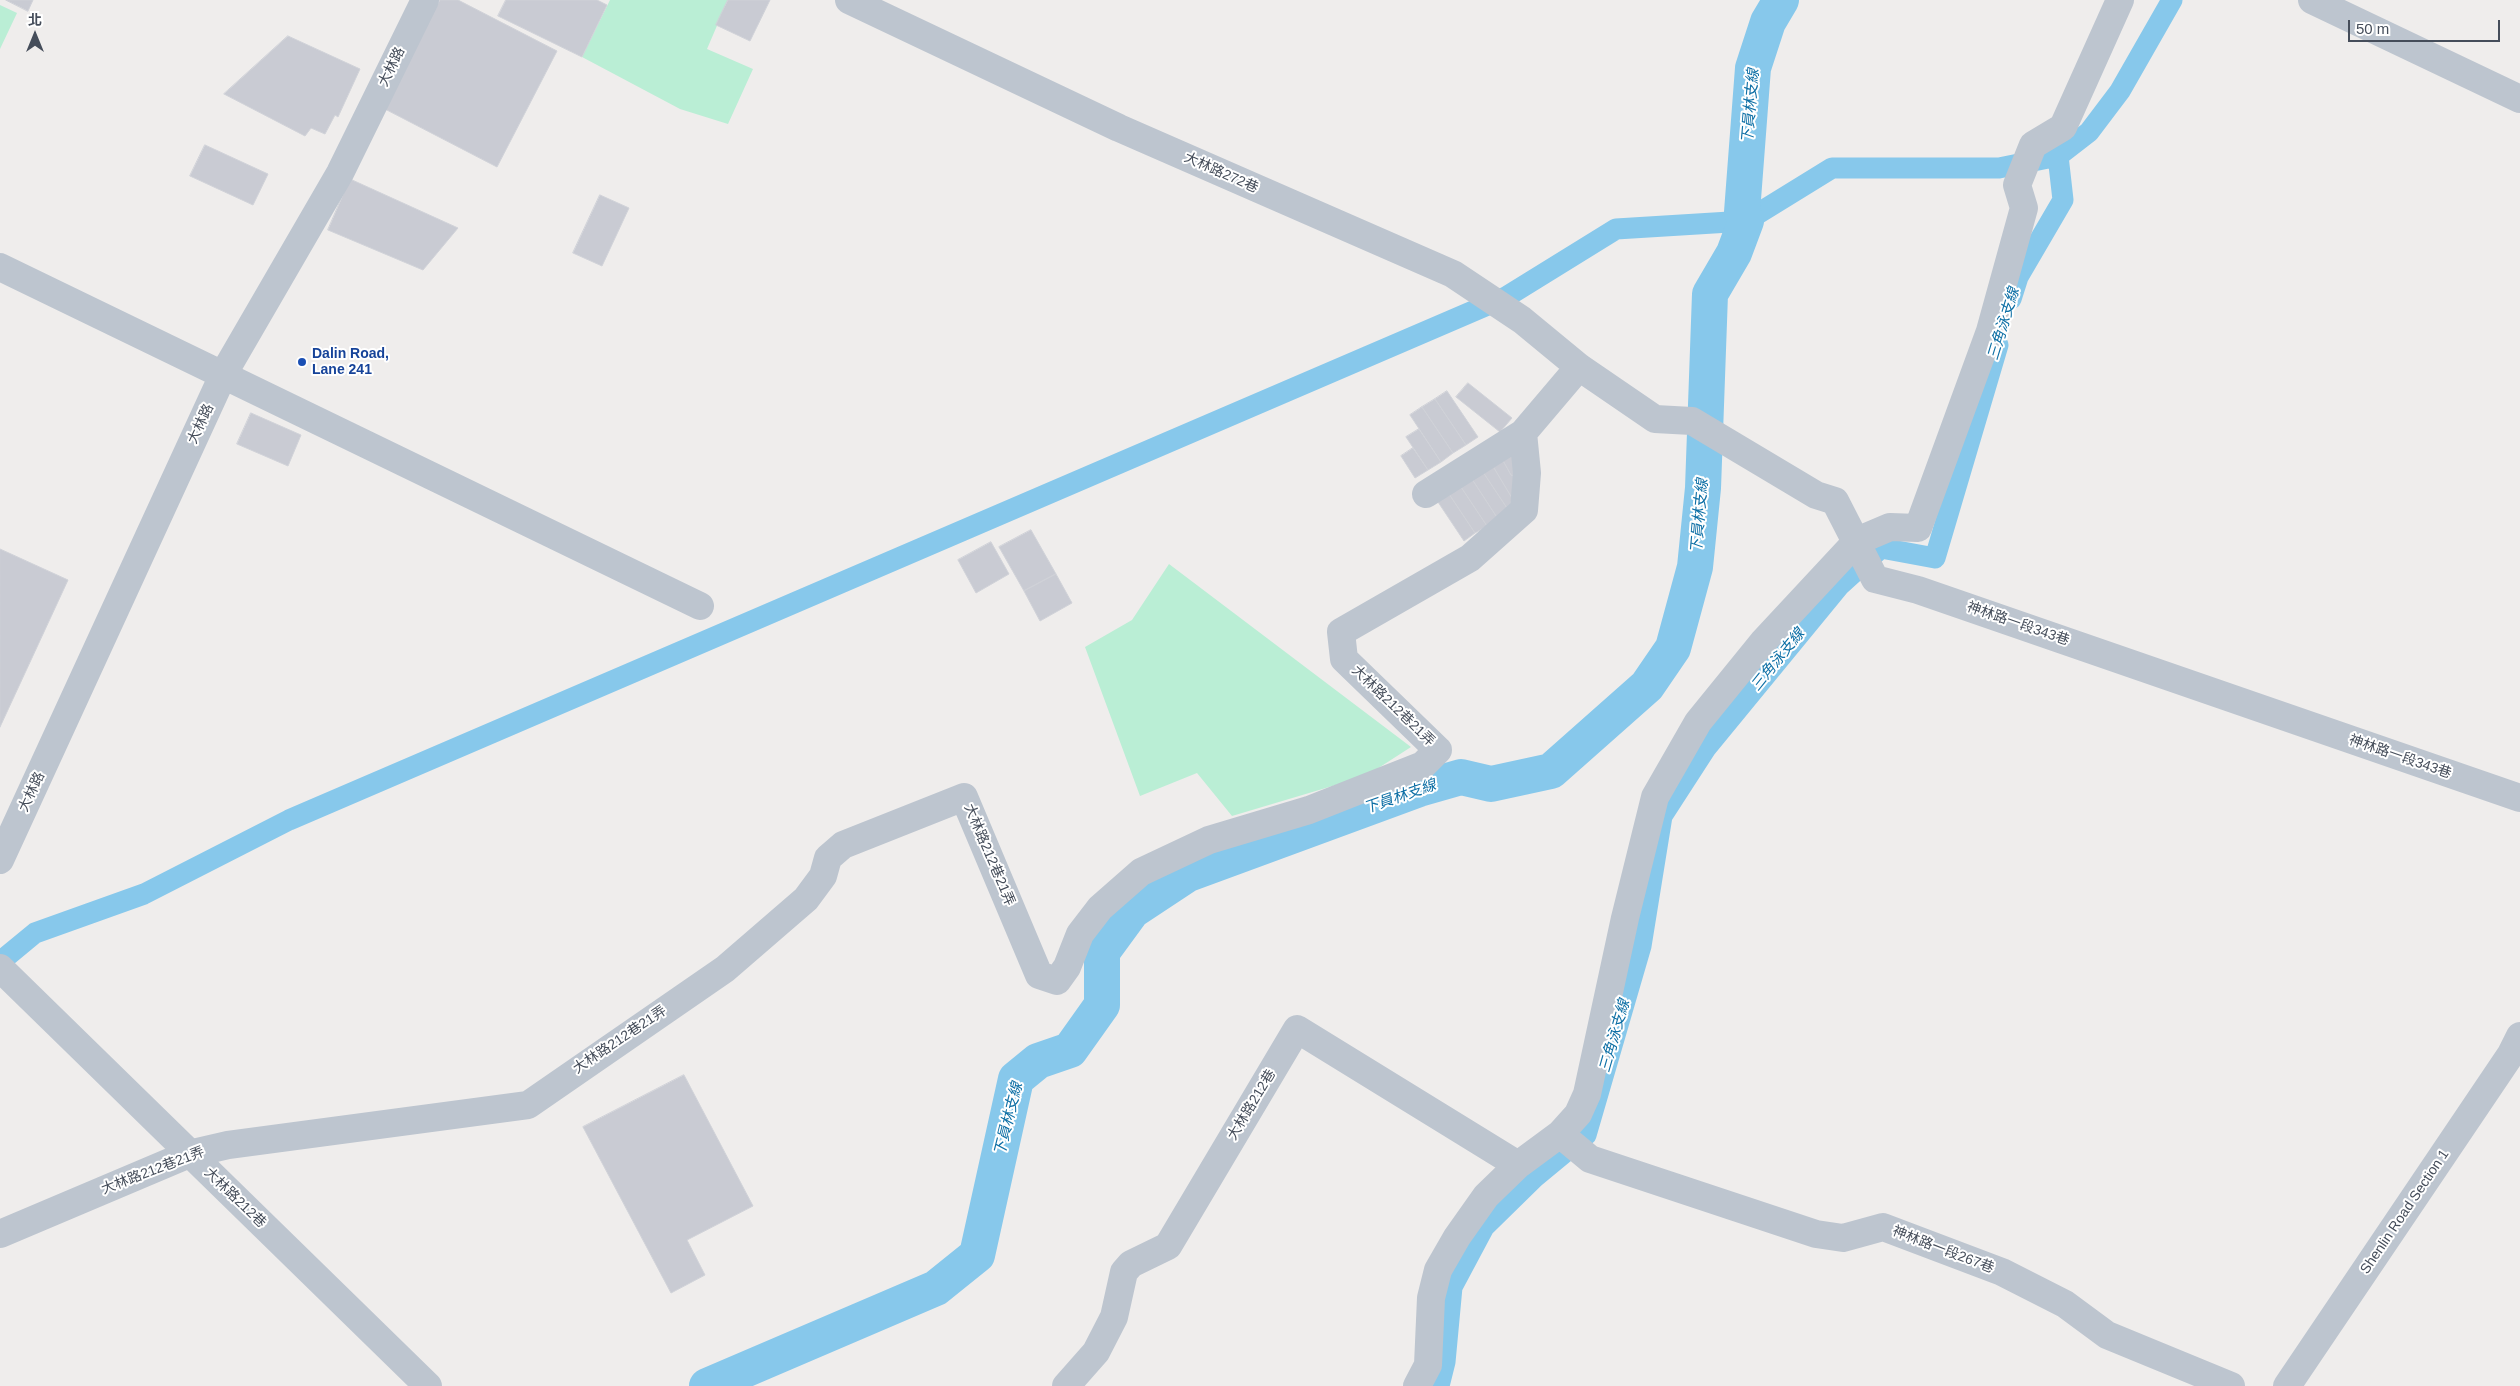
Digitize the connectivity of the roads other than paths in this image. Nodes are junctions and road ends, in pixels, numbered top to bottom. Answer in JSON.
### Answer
{"nodes":[{"id":1,"x":425,"y":0,"type":"edge"},
{"id":2,"x":849,"y":0,"type":"edge"},
{"id":3,"x":2120,"y":0,"type":"edge"},
{"id":4,"x":2312,"y":0,"type":"edge"},
{"id":5,"x":2520,"y":99,"type":"edge"},
{"id":6,"x":0,"y":267,"type":"edge"},
{"id":7,"x":1579,"y":367,"type":"junction"},
{"id":8,"x":224,"y":373,"type":"junction"},
{"id":9,"x":1523,"y":433,"type":"junction"},
{"id":10,"x":1426,"y":494,"type":"dead end"},
{"id":11,"x":1857,"y":541,"type":"junction"},
{"id":12,"x":700,"y":606,"type":"dead end"},
{"id":13,"x":2520,"y":798,"type":"edge"},
{"id":14,"x":0,"y":860,"type":"edge"},
{"id":15,"x":0,"y":968,"type":"edge"},
{"id":16,"x":2520,"y":1036,"type":"edge"},
{"id":17,"x":1560,"y":1134,"type":"junction"},
{"id":18,"x":190,"y":1154,"type":"junction"},
{"id":19,"x":1518,"y":1165,"type":"junction"},
{"id":20,"x":0,"y":1234,"type":"edge"},
{"id":21,"x":428,"y":1386,"type":"edge"},
{"id":22,"x":1066,"y":1386,"type":"edge"},
{"id":23,"x":1418,"y":1386,"type":"edge"},
{"id":24,"x":2231,"y":1386,"type":"edge"},
{"id":25,"x":2287,"y":1386,"type":"edge"}],
"edges":[{"from":1,"to":8,"type":"street","name":"大林路"},
{"from":2,"to":7,"type":"street","name":"大林路272巷"},
{"from":3,"to":11,"type":"street"},
{"from":4,"to":5,"type":"street"},
{"from":6,"to":8,"type":"street"},
{"from":7,"to":9,"type":"street"},
{"from":7,"to":11,"type":"street","name":"神林路一段343巷"},
{"from":8,"to":12,"type":"street"},
{"from":8,"to":14,"type":"street","name":"大林路"},
{"from":9,"to":10,"type":"street"},
{"from":9,"to":18,"type":"street","name":"大林路212巷21弄"},
{"from":11,"to":13,"type":"street","name":"神林路一段343巷"},
{"from":11,"to":17,"type":"street"},
{"from":15,"to":18,"type":"street","name":"大林路212巷"},
{"from":16,"to":25,"type":"street","name":"Shenlin Road Section 1"},
{"from":17,"to":19,"type":"street"},
{"from":17,"to":24,"type":"street","name":"神林路一段267巷"},
{"from":18,"to":20,"type":"street","name":"大林路212巷21弄"},
{"from":18,"to":21,"type":"street","name":"大林路212巷"},
{"from":19,"to":22,"type":"street","name":"大林路212巷"},
{"from":19,"to":23,"type":"street"}]}
